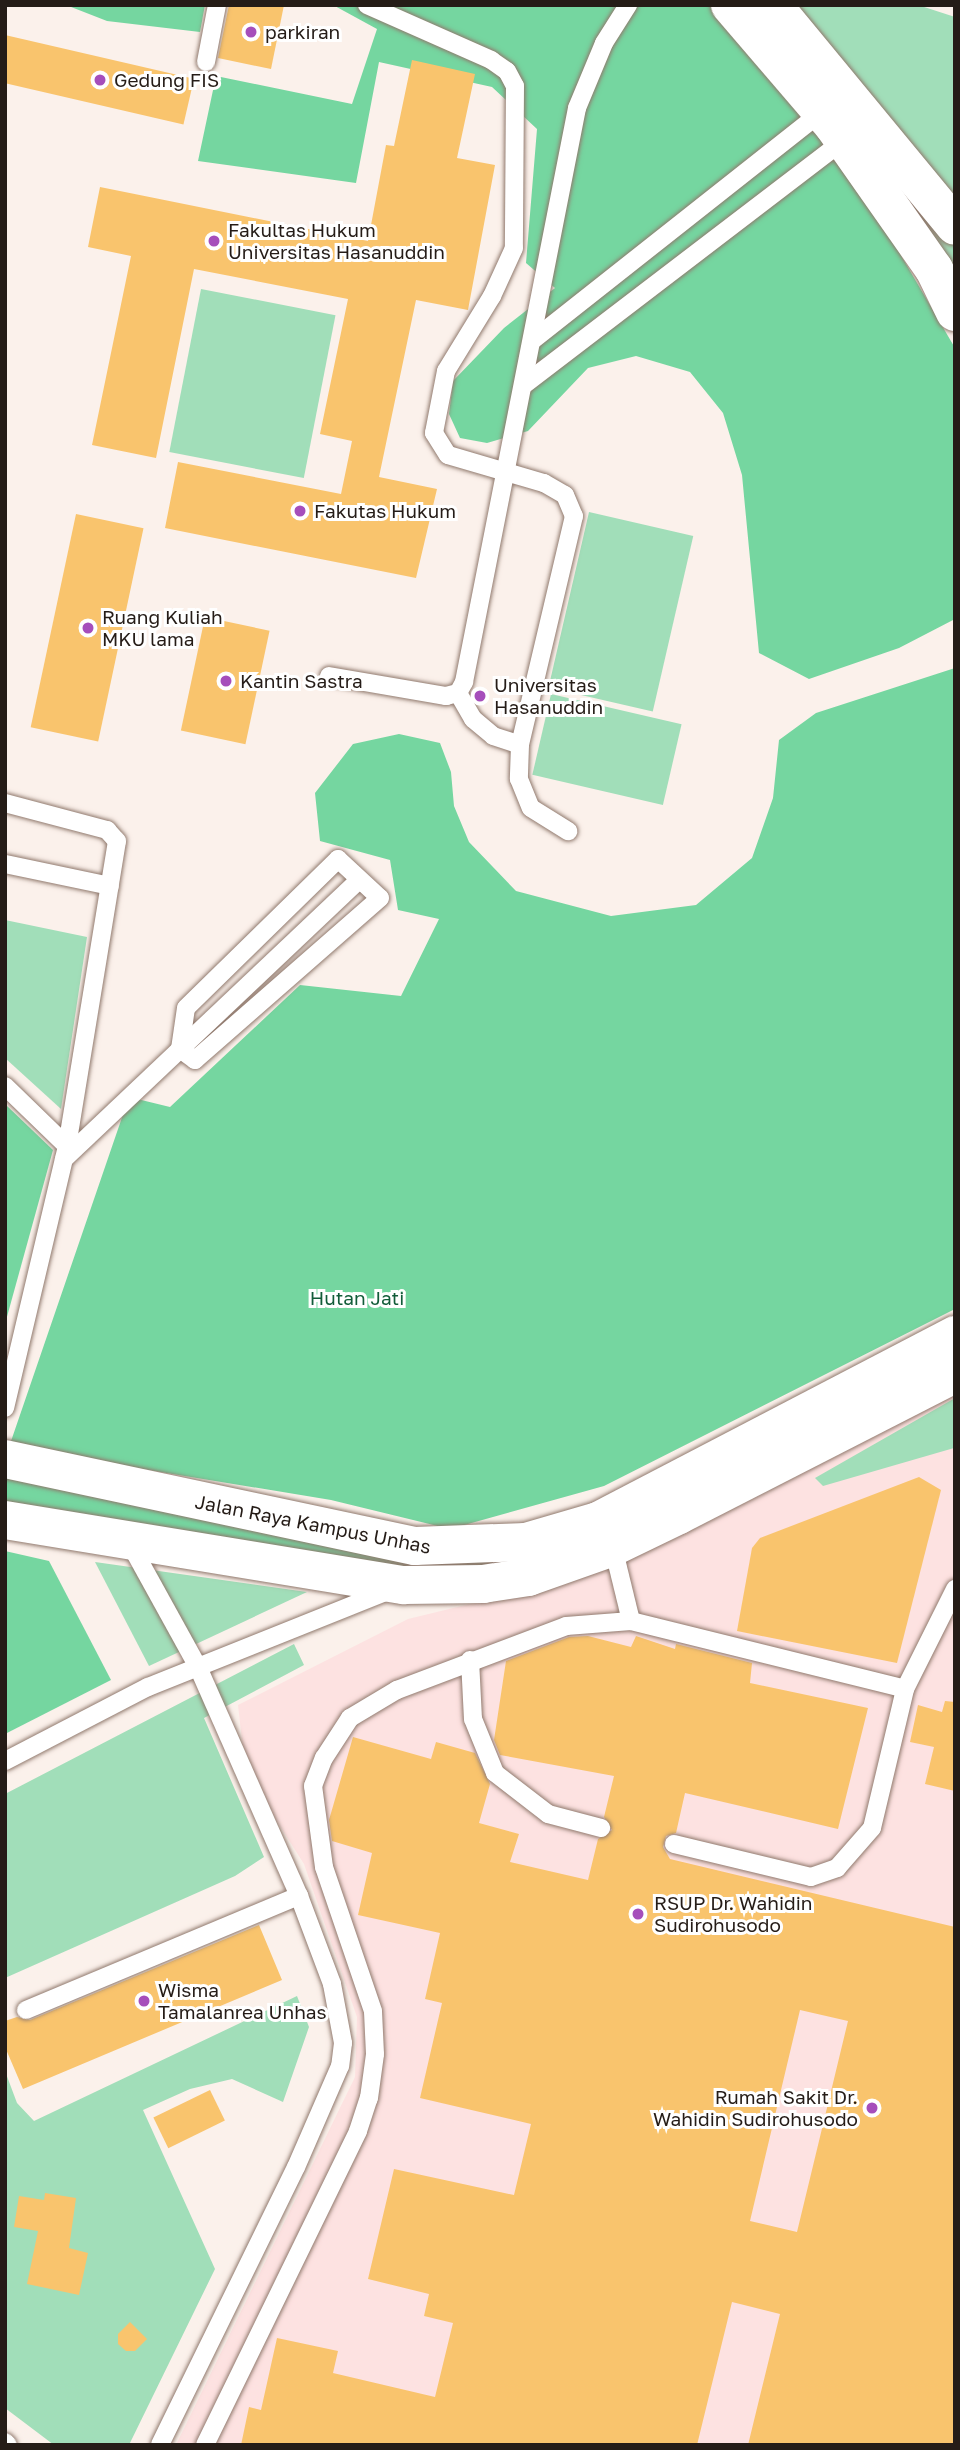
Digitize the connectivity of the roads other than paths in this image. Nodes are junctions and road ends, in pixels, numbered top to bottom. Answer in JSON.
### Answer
{"nodes":[{"id":1,"x":217,"y":5,"type":"edge"},
{"id":2,"x":367,"y":5,"type":"edge"},
{"id":3,"x":628,"y":5,"type":"edge"},
{"id":4,"x":730,"y":5,"type":"edge"},
{"id":5,"x":774,"y":6,"type":"edge"},
{"id":6,"x":206,"y":62,"type":"dead end"},
{"id":7,"x":833,"y":126,"type":"junction"},
{"id":8,"x":955,"y":226,"type":"edge"},
{"id":9,"x":955,"y":313,"type":"edge"},
{"id":10,"x":533,"y":340,"type":"junction"},
{"id":11,"x":525,"y":384,"type":"junction"},
{"id":12,"x":508,"y":472,"type":"junction"},
{"id":13,"x":329,"y":676,"type":"dead end"},
{"id":14,"x":458,"y":693,"type":"junction"},
{"id":15,"x":520,"y":745,"type":"junction"},
{"id":16,"x":5,"y":803,"type":"edge"},
{"id":17,"x":568,"y":831,"type":"dead end"},
{"id":18,"x":5,"y":864,"type":"edge"},
{"id":19,"x":358,"y":881,"type":"junction"},
{"id":20,"x":110,"y":886,"type":"junction"},
{"id":21,"x":180,"y":1049,"type":"junction"},
{"id":22,"x":5,"y":1086,"type":"edge"},
{"id":23,"x":65,"y":1152,"type":"junction"},
{"id":24,"x":955,"y":1335,"type":"edge"},
{"id":25,"x":955,"y":1374,"type":"edge"},
{"id":26,"x":5,"y":1408,"type":"edge"},
{"id":27,"x":5,"y":1460,"type":"edge"},
{"id":28,"x":5,"y":1520,"type":"edge"},
{"id":29,"x":128,"y":1541,"type":"junction"},
{"id":30,"x":613,"y":1547,"type":"junction"},
{"id":31,"x":404,"y":1585,"type":"junction"},
{"id":32,"x":955,"y":1589,"type":"edge"},
{"id":33,"x":631,"y":1621,"type":"junction"},
{"id":34,"x":470,"y":1660,"type":"junction"},
{"id":35,"x":198,"y":1667,"type":"junction"},
{"id":36,"x":905,"y":1689,"type":"junction"},
{"id":37,"x":5,"y":1761,"type":"edge"},
{"id":38,"x":601,"y":1828,"type":"dead end"},
{"id":39,"x":674,"y":1843,"type":"dead end"},
{"id":40,"x":299,"y":1896,"type":"junction"},
{"id":41,"x":26,"y":2010,"type":"dead end"},
{"id":42,"x":160,"y":2445,"type":"edge"},
{"id":43,"x":205,"y":2445,"type":"edge"}],
"edges":[{"from":1,"to":6,"type":"lane"},
{"from":2,"to":12,"type":"lane"},
{"from":3,"to":10,"type":"lane"},
{"from":4,"to":7,"type":"street"},
{"from":5,"to":8,"type":"street"},
{"from":7,"to":9,"type":"street"},
{"from":7,"to":10,"type":"lane"},
{"from":7,"to":11,"type":"lane"},
{"from":10,"to":11,"type":"lane"},
{"from":11,"to":12,"type":"lane"},
{"from":12,"to":14,"type":"lane"},
{"from":12,"to":15,"type":"lane"},
{"from":13,"to":14,"type":"lane"},
{"from":14,"to":15,"type":"lane"},
{"from":15,"to":17,"type":"lane"},
{"from":16,"to":20,"type":"lane"},
{"from":18,"to":20,"type":"lane"},
{"from":19,"to":21,"type":"lane"},
{"from":19,"to":21,"type":"lane"},
{"from":19,"to":21,"type":"lane"},
{"from":20,"to":23,"type":"lane"},
{"from":21,"to":23,"type":"lane"},
{"from":22,"to":23,"type":"lane"},
{"from":23,"to":26,"type":"lane"},
{"from":24,"to":27,"type":"street","name":"Jalan Raya Kampus Unhas"},
{"from":25,"to":30,"type":"street","name":"Jalan Raya Kampus Unhas"},
{"from":28,"to":29,"type":"street","name":"Jalan Raya Kampus Unhas"},
{"from":29,"to":31,"type":"street","name":"Jalan Raya Kampus Unhas"},
{"from":29,"to":35,"type":"lane"},
{"from":30,"to":31,"type":"street","name":"Jalan Raya Kampus Unhas"},
{"from":30,"to":33,"type":"lane"},
{"from":31,"to":35,"type":"lane"},
{"from":32,"to":36,"type":"lane"},
{"from":33,"to":34,"type":"lane"},
{"from":33,"to":36,"type":"lane"},
{"from":34,"to":38,"type":"lane"},
{"from":34,"to":43,"type":"lane"},
{"from":35,"to":37,"type":"lane"},
{"from":35,"to":40,"type":"lane"},
{"from":36,"to":39,"type":"lane"},
{"from":40,"to":41,"type":"lane"},
{"from":40,"to":42,"type":"lane"}]}
